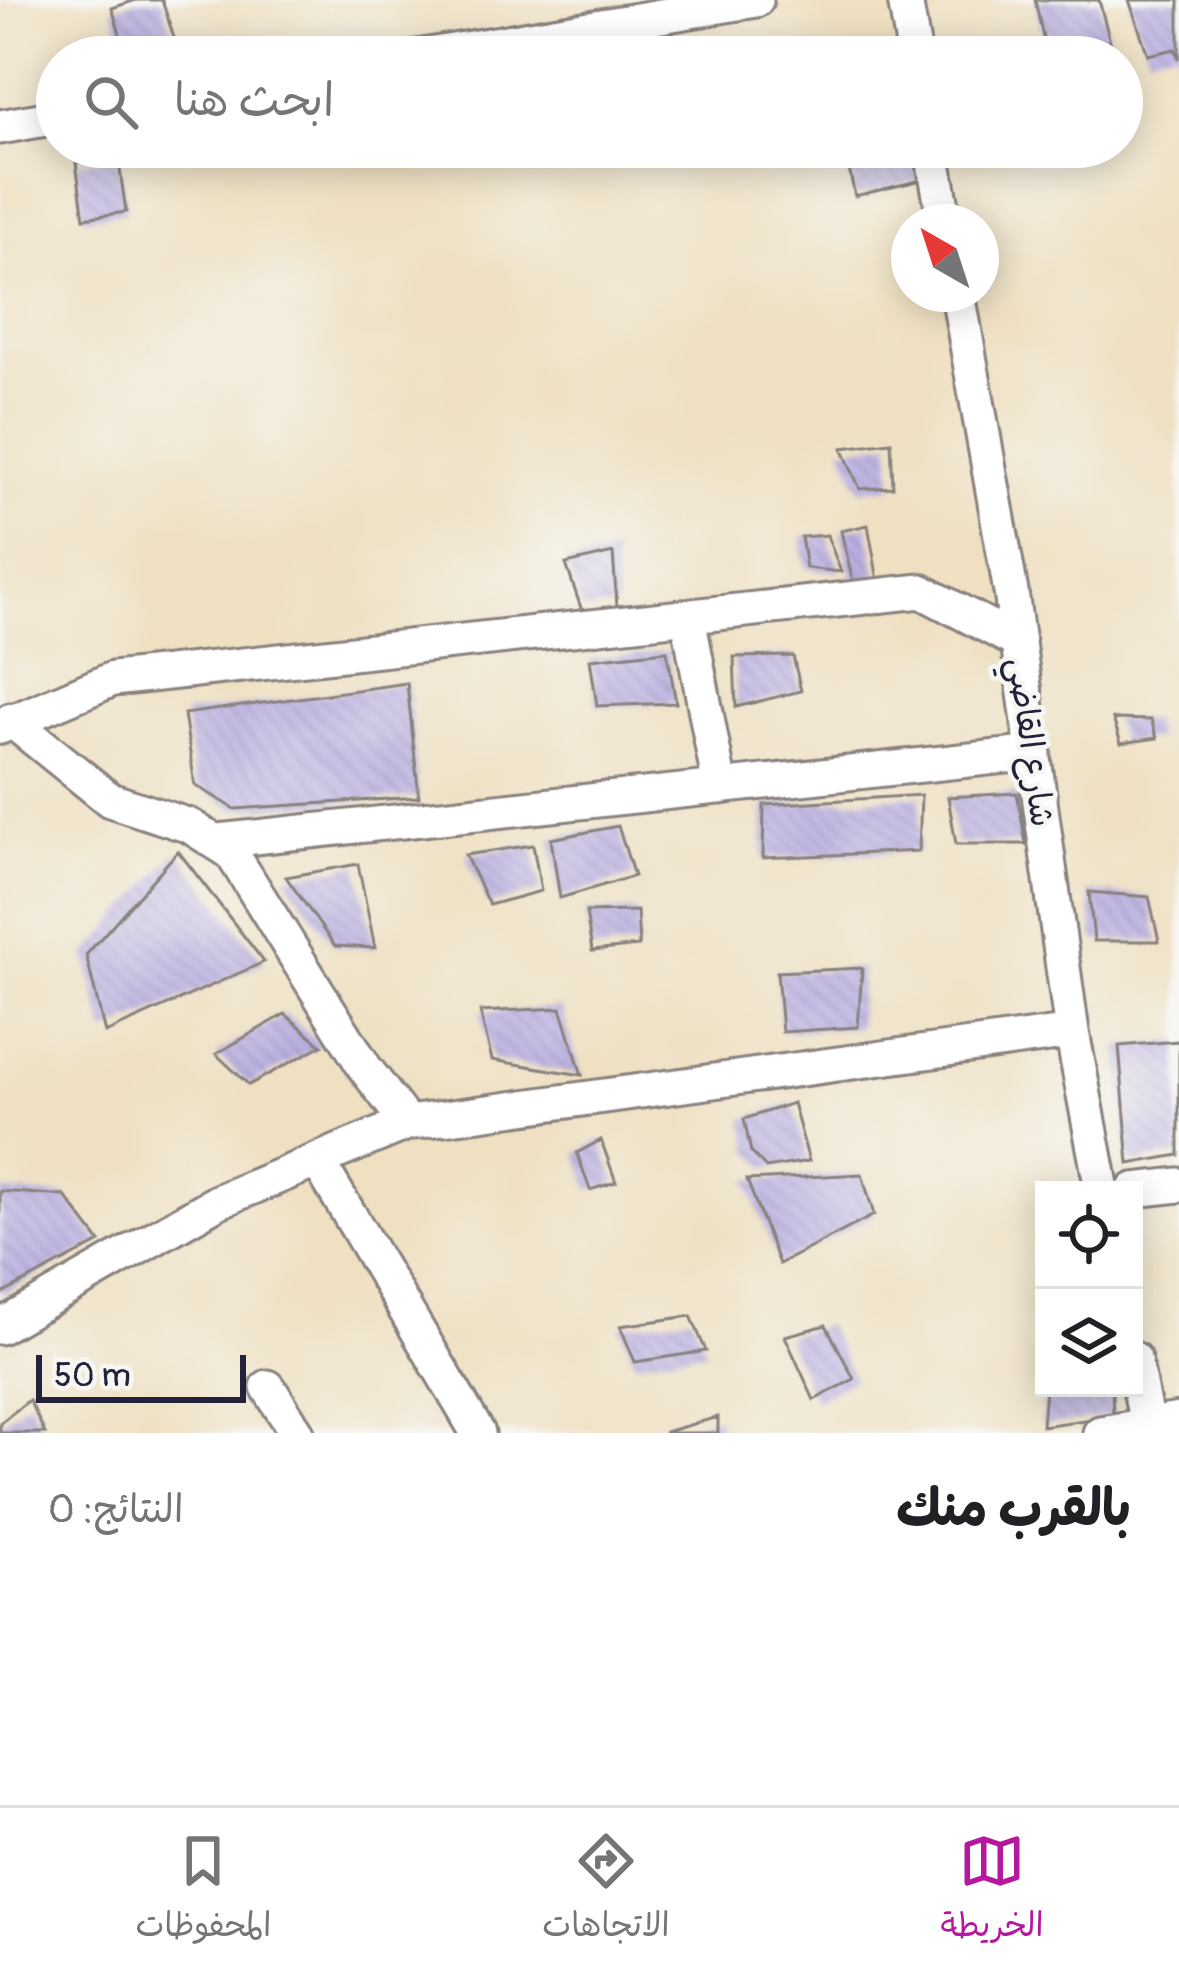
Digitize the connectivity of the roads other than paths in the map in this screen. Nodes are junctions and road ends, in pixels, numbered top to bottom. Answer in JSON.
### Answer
{"nodes":[{"id":1,"x":756,"y":0,"type":"edge"},
{"id":2,"x":905,"y":0,"type":"edge"},
{"id":3,"x":542,"y":36,"type":"edge"},
{"id":4,"x":911,"y":36,"type":"edge"},
{"id":5,"x":36,"y":121,"type":"edge"},
{"id":6,"x":0,"y":127,"type":"edge"},
{"id":7,"x":936,"y":168,"type":"edge"},
{"id":8,"x":942,"y":204,"type":"edge"},
{"id":9,"x":961,"y":312,"type":"edge"},
{"id":10,"x":688,"y":617,"type":"junction"},
{"id":11,"x":1018,"y":642,"type":"junction"},
{"id":12,"x":6,"y":723,"type":"edge"},
{"id":13,"x":1034,"y":754,"type":"junction"},
{"id":14,"x":720,"y":787,"type":"junction"},
{"id":15,"x":218,"y":841,"type":"junction"},
{"id":16,"x":1072,"y":1032,"type":"junction"},
{"id":17,"x":407,"y":1123,"type":"junction"},
{"id":18,"x":319,"y":1163,"type":"junction"},
{"id":19,"x":1100,"y":1181,"type":"edge"},
{"id":20,"x":1179,"y":1185,"type":"edge"},
{"id":21,"x":1143,"y":1189,"type":"edge"},
{"id":22,"x":0,"y":1328,"type":"edge"},
{"id":23,"x":1143,"y":1379,"type":"edge"},
{"id":24,"x":268,"y":1387,"type":"dead end"},
{"id":25,"x":1163,"y":1422,"type":"edge"},
{"id":26,"x":297,"y":1433,"type":"edge"},
{"id":27,"x":478,"y":1433,"type":"edge"},
{"id":28,"x":1100,"y":1433,"type":"edge"}],
"edges":[{"from":1,"to":3,"type":"street"},
{"from":2,"to":4,"type":"street"},
{"from":5,"to":6,"type":"street"},
{"from":7,"to":8,"type":"street"},
{"from":9,"to":11,"type":"street","name":"شارع القاضي"},
{"from":10,"to":11,"type":"street"},
{"from":10,"to":12,"type":"street"},
{"from":10,"to":14,"type":"street"},
{"from":11,"to":13,"type":"street","name":"شارع القاضي"},
{"from":12,"to":15,"type":"street"},
{"from":13,"to":14,"type":"street"},
{"from":13,"to":16,"type":"street","name":"شارع القاضي"},
{"from":14,"to":15,"type":"street"},
{"from":15,"to":17,"type":"street"},
{"from":16,"to":17,"type":"street"},
{"from":16,"to":19,"type":"street","name":"شارع القاضي"},
{"from":17,"to":18,"type":"street"},
{"from":18,"to":22,"type":"street"},
{"from":18,"to":27,"type":"street"},
{"from":20,"to":21,"type":"street"},
{"from":23,"to":25,"type":"street"},
{"from":24,"to":26,"type":"street"},
{"from":25,"to":28,"type":"street"}]}
